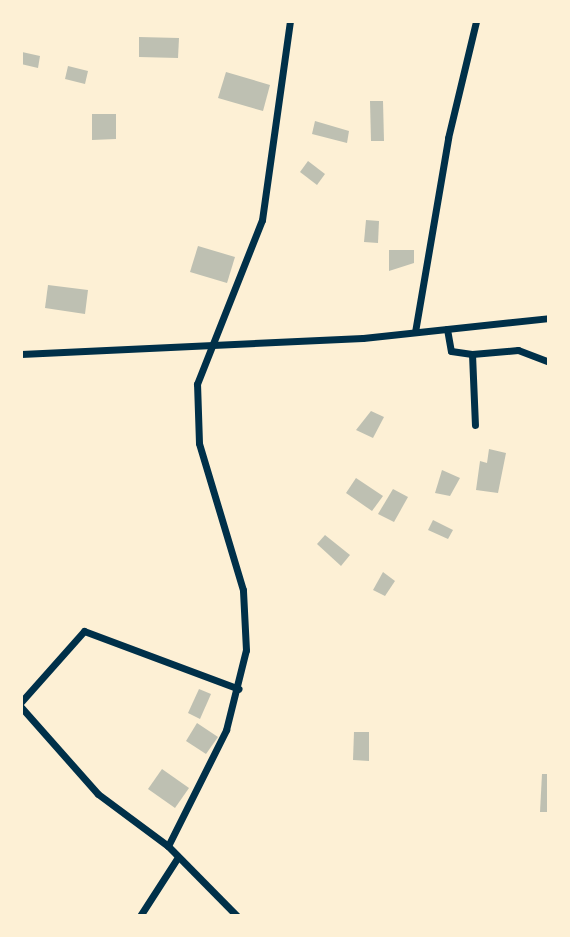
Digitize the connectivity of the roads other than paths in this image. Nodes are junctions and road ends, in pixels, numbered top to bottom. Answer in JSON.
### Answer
{"nodes":[{"id":1,"x":290,"y":21,"type":"edge"},
{"id":2,"x":476,"y":21,"type":"edge"},
{"id":3,"x":549,"y":318,"type":"edge"},
{"id":4,"x":447,"y":329,"type":"junction"},
{"id":5,"x":415,"y":332,"type":"junction"},
{"id":6,"x":214,"y":345,"type":"junction"},
{"id":7,"x":21,"y":354,"type":"edge"},
{"id":8,"x":472,"y":354,"type":"junction"},
{"id":9,"x":549,"y":362,"type":"edge"},
{"id":10,"x":475,"y":425,"type":"dead end"},
{"id":11,"x":239,"y":689,"type":"junction"},
{"id":12,"x":21,"y":705,"type":"edge"},
{"id":13,"x":167,"y":846,"type":"junction"},
{"id":14,"x":178,"y":857,"type":"junction"},
{"id":15,"x":141,"y":916,"type":"edge"},
{"id":16,"x":237,"y":916,"type":"edge"}],
"edges":[{"from":1,"to":6,"type":"street"},
{"from":2,"to":5,"type":"street"},
{"from":3,"to":4,"type":"street"},
{"from":4,"to":5,"type":"street"},
{"from":4,"to":8,"type":"street"},
{"from":5,"to":6,"type":"street"},
{"from":6,"to":7,"type":"street"},
{"from":6,"to":11,"type":"street"},
{"from":8,"to":9,"type":"street"},
{"from":8,"to":10,"type":"street"},
{"from":11,"to":12,"type":"street"},
{"from":11,"to":13,"type":"street"},
{"from":12,"to":13,"type":"street"},
{"from":13,"to":14,"type":"street"},
{"from":14,"to":15,"type":"street"},
{"from":14,"to":16,"type":"street"}]}
